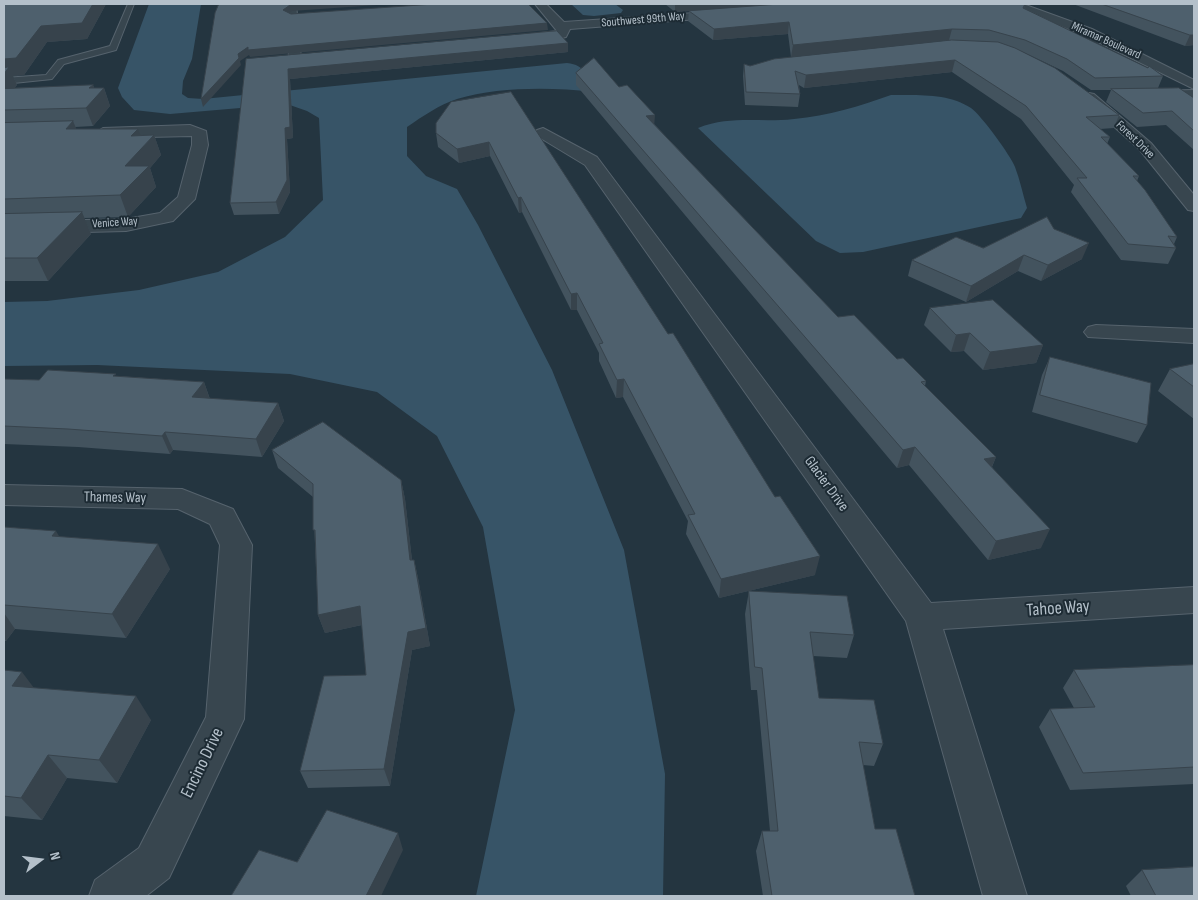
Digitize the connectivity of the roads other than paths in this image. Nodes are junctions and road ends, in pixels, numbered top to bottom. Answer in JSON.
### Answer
{"nodes":[{"id":1,"x":131,"y":4,"type":"edge"},
{"id":2,"x":540,"y":4,"type":"edge"},
{"id":3,"x":1014,"y":4,"type":"edge"},
{"id":4,"x":1038,"y":4,"type":"edge"},
{"id":5,"x":651,"y":9,"type":"dead end"},
{"id":6,"x":295,"y":11,"type":"edge"},
{"id":7,"x":735,"y":13,"type":"edge"},
{"id":8,"x":664,"y":19,"type":"junction"},
{"id":9,"x":562,"y":30,"type":"junction"},
{"id":10,"x":1122,"y":35,"type":"dead end"},
{"id":11,"x":510,"y":40,"type":"edge"},
{"id":12,"x":295,"y":58,"type":"edge"},
{"id":13,"x":4,"y":81,"type":"edge"},
{"id":14,"x":1194,"y":85,"type":"edge"},
{"id":15,"x":1194,"y":94,"type":"edge"},
{"id":16,"x":1135,"y":95,"type":"edge"},
{"id":17,"x":1106,"y":96,"type":"dead end"},
{"id":18,"x":92,"y":133,"type":"edge"},
{"id":19,"x":543,"y":133,"type":"dead end"},
{"id":20,"x":1194,"y":206,"type":"edge"},
{"id":21,"x":4,"y":228,"type":"edge"},
{"id":22,"x":1096,"y":332,"type":"dead end"},
{"id":23,"x":1194,"y":336,"type":"edge"},
{"id":24,"x":4,"y":495,"type":"edge"},
{"id":25,"x":222,"y":517,"type":"joint"},
{"id":26,"x":1194,"y":600,"type":"edge"},
{"id":27,"x":922,"y":617,"type":"junction"},
{"id":28,"x":111,"y":896,"type":"edge"},
{"id":29,"x":1005,"y":896,"type":"edge"}],
"edges":[{"from":1,"to":13,"type":"lane"},
{"from":2,"to":9,"type":"street"},
{"from":3,"to":14,"type":"street","name":"Miramar Boulevard"},
{"from":4,"to":10,"type":"street","name":"Miramar Boulevard"},
{"from":5,"to":8,"type":"street"},
{"from":6,"to":12,"type":"street"},
{"from":7,"to":8,"type":"street","name":"Southwest 99th Way"},
{"from":8,"to":9,"type":"street","name":"Southwest 99th Way"},
{"from":9,"to":11,"type":"street","name":"Southwest 99th Way"},
{"from":15,"to":16,"type":"street"},
{"from":17,"to":20,"type":"street","name":"Forest Drive"},
{"from":18,"to":21,"type":"street","name":"Venice Way"},
{"from":19,"to":27,"type":"street","name":"Glacier Drive"},
{"from":22,"to":23,"type":"street"},
{"from":24,"to":25,"type":"street","name":"Thames Way"},
{"from":25,"to":28,"type":"street","name":"Encino Drive"},
{"from":26,"to":27,"type":"street","name":"Tahoe Way"},
{"from":27,"to":29,"type":"street","name":"Glacier Drive"}]}
